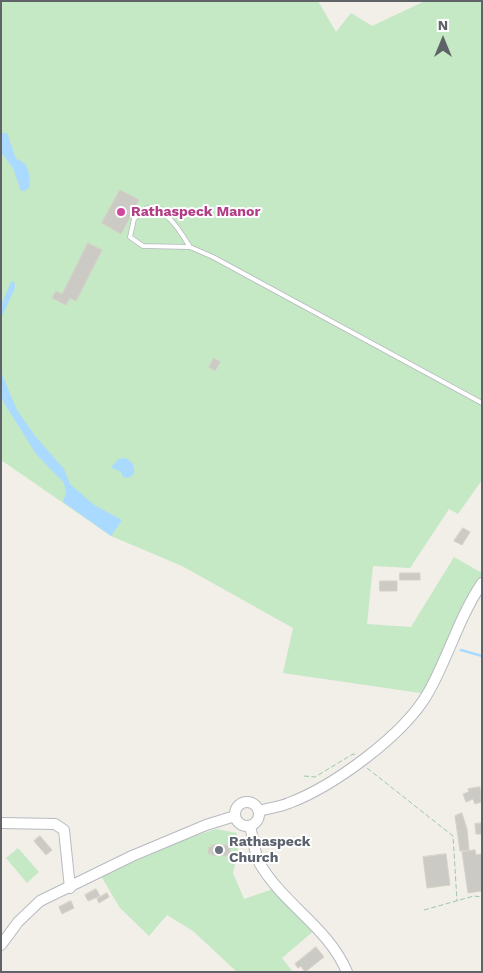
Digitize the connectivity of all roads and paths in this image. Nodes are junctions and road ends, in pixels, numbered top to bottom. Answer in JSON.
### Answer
{"nodes":[{"id":1,"x":190,"y":247,"type":"junction"},
{"id":2,"x":482,"y":403,"type":"edge"},
{"id":3,"x":482,"y":583,"type":"edge"},
{"id":4,"x":358,"y":757,"type":"dead end"},
{"id":5,"x":366,"y":767,"type":"dead end"},
{"id":6,"x":304,"y":776,"type":"dead end"},
{"id":7,"x":259,"y":811,"type":"junction"},
{"id":8,"x":235,"y":816,"type":"junction"},
{"id":9,"x":1,"y":823,"type":"edge"},
{"id":10,"x":250,"y":826,"type":"junction"},
{"id":11,"x":70,"y":888,"type":"junction"},
{"id":12,"x":482,"y":897,"type":"edge"},
{"id":13,"x":458,"y":901,"type":"junction"},
{"id":14,"x":424,"y":910,"type":"dead end"},
{"id":15,"x":1,"y":945,"type":"edge"},
{"id":16,"x":347,"y":972,"type":"edge"}],
"edges":[{"from":1,"to":1,"type":"lane"},
{"from":1,"to":2,"type":"lane"},
{"from":3,"to":7,"type":"street"},
{"from":4,"to":6,"type":"path"},
{"from":5,"to":13,"type":"path"},
{"from":7,"to":8,"type":"street"},
{"from":7,"to":10,"type":"street"},
{"from":8,"to":10,"type":"street"},
{"from":8,"to":11,"type":"street"},
{"from":9,"to":11,"type":"street"},
{"from":10,"to":16,"type":"street"},
{"from":11,"to":15,"type":"street"},
{"from":12,"to":13,"type":"path"},
{"from":13,"to":14,"type":"path"}]}
